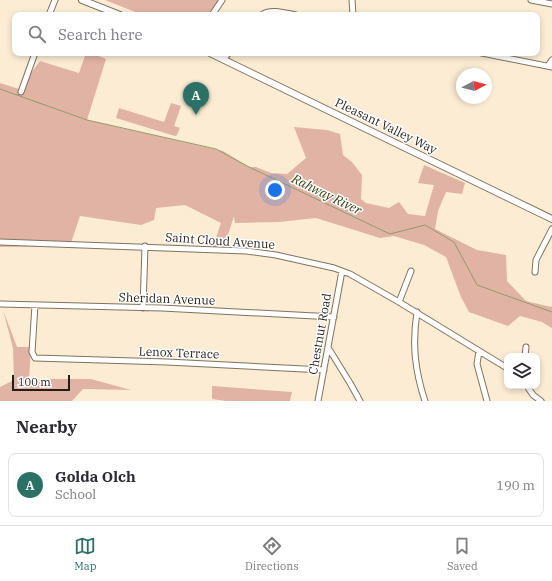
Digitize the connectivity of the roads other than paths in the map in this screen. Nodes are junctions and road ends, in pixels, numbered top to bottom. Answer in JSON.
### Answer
{"nodes":[{"id":1,"x":55,"y":0,"type":"edge"},
{"id":2,"x":82,"y":0,"type":"edge"},
{"id":3,"x":222,"y":0,"type":"edge"},
{"id":4,"x":352,"y":0,"type":"edge"},
{"id":5,"x":531,"y":0,"type":"edge"},
{"id":6,"x":552,"y":4,"type":"edge"},
{"id":7,"x":50,"y":12,"type":"edge"},
{"id":8,"x":112,"y":12,"type":"edge"},
{"id":9,"x":214,"y":12,"type":"edge"},
{"id":10,"x":268,"y":12,"type":"edge"},
{"id":11,"x":281,"y":12,"type":"edge"},
{"id":12,"x":353,"y":12,"type":"edge"},
{"id":13,"x":34,"y":56,"type":"edge"},
{"id":14,"x":216,"y":56,"type":"edge"},
{"id":15,"x":226,"y":56,"type":"edge"},
{"id":16,"x":497,"y":56,"type":"edge"},
{"id":17,"x":223,"y":59,"type":"junction"},
{"id":18,"x":552,"y":60,"type":"edge"},
{"id":19,"x":550,"y":67,"type":"edge"},
{"id":20,"x":21,"y":92,"type":"dead end"},
{"id":21,"x":552,"y":219,"type":"edge"},
{"id":22,"x":552,"y":229,"type":"edge"},
{"id":23,"x":0,"y":242,"type":"edge"},
{"id":24,"x":145,"y":246,"type":"junction"},
{"id":25,"x":342,"y":271,"type":"junction"},
{"id":26,"x":411,"y":271,"type":"dead end"},
{"id":27,"x":535,"y":272,"type":"dead end"},
{"id":28,"x":399,"y":302,"type":"junction"},
{"id":29,"x":0,"y":304,"type":"edge"},
{"id":30,"x":35,"y":305,"type":"junction"},
{"id":31,"x":143,"y":308,"type":"junction"},
{"id":32,"x":417,"y":312,"type":"junction"},
{"id":33,"x":334,"y":317,"type":"junction"},
{"id":34,"x":526,"y":347,"type":"dead end"},
{"id":35,"x":328,"y":349,"type":"junction"},
{"id":36,"x":479,"y":351,"type":"junction"},
{"id":37,"x":525,"y":353,"type":"edge"},
{"id":38,"x":504,"y":366,"type":"edge"},
{"id":39,"x":324,"y":370,"type":"junction"},
{"id":40,"x":529,"y":389,"type":"edge"},
{"id":41,"x":318,"y":401,"type":"edge"},
{"id":42,"x":360,"y":401,"type":"edge"},
{"id":43,"x":425,"y":401,"type":"edge"},
{"id":44,"x":487,"y":401,"type":"edge"},
{"id":45,"x":541,"y":401,"type":"edge"}],
"edges":[{"from":1,"to":7,"type":"street"},
{"from":2,"to":8,"type":"main road"},
{"from":3,"to":9,"type":"street"},
{"from":4,"to":12,"type":"street"},
{"from":5,"to":6,"type":"street"},
{"from":10,"to":11,"type":"street"},
{"from":13,"to":20,"type":"street"},
{"from":14,"to":17,"type":"main road","name":"Pleasant Valley Way"},
{"from":15,"to":17,"type":"street"},
{"from":16,"to":19,"type":"street"},
{"from":17,"to":21,"type":"main road","name":"Pleasant Valley Way"},
{"from":18,"to":19,"type":"street"},
{"from":22,"to":27,"type":"street"},
{"from":23,"to":24,"type":"street","name":"Saint Cloud Avenue"},
{"from":24,"to":25,"type":"street","name":"Saint Cloud Avenue"},
{"from":24,"to":31,"type":"street"},
{"from":25,"to":28,"type":"street","name":"Saint Cloud Avenue"},
{"from":25,"to":33,"type":"street","name":"Chestnut Road"},
{"from":26,"to":28,"type":"street"},
{"from":28,"to":32,"type":"street","name":"Saint Cloud Avenue"},
{"from":29,"to":30,"type":"street","name":"Sheridan Avenue"},
{"from":30,"to":31,"type":"street","name":"Sheridan Avenue"},
{"from":30,"to":39,"type":"street","name":"Lenox Terrace"},
{"from":31,"to":33,"type":"street","name":"Sheridan Avenue"},
{"from":32,"to":36,"type":"street","name":"Saint Cloud Avenue"},
{"from":32,"to":43,"type":"street"},
{"from":33,"to":35,"type":"street","name":"Chestnut Road"},
{"from":34,"to":37,"type":"street"},
{"from":35,"to":39,"type":"street","name":"Chestnut Road"},
{"from":35,"to":42,"type":"street"},
{"from":36,"to":38,"type":"street","name":"Saint Cloud Avenue"},
{"from":36,"to":44,"type":"street"},
{"from":39,"to":41,"type":"street","name":"Chestnut Road"},
{"from":40,"to":45,"type":"street"}]}
